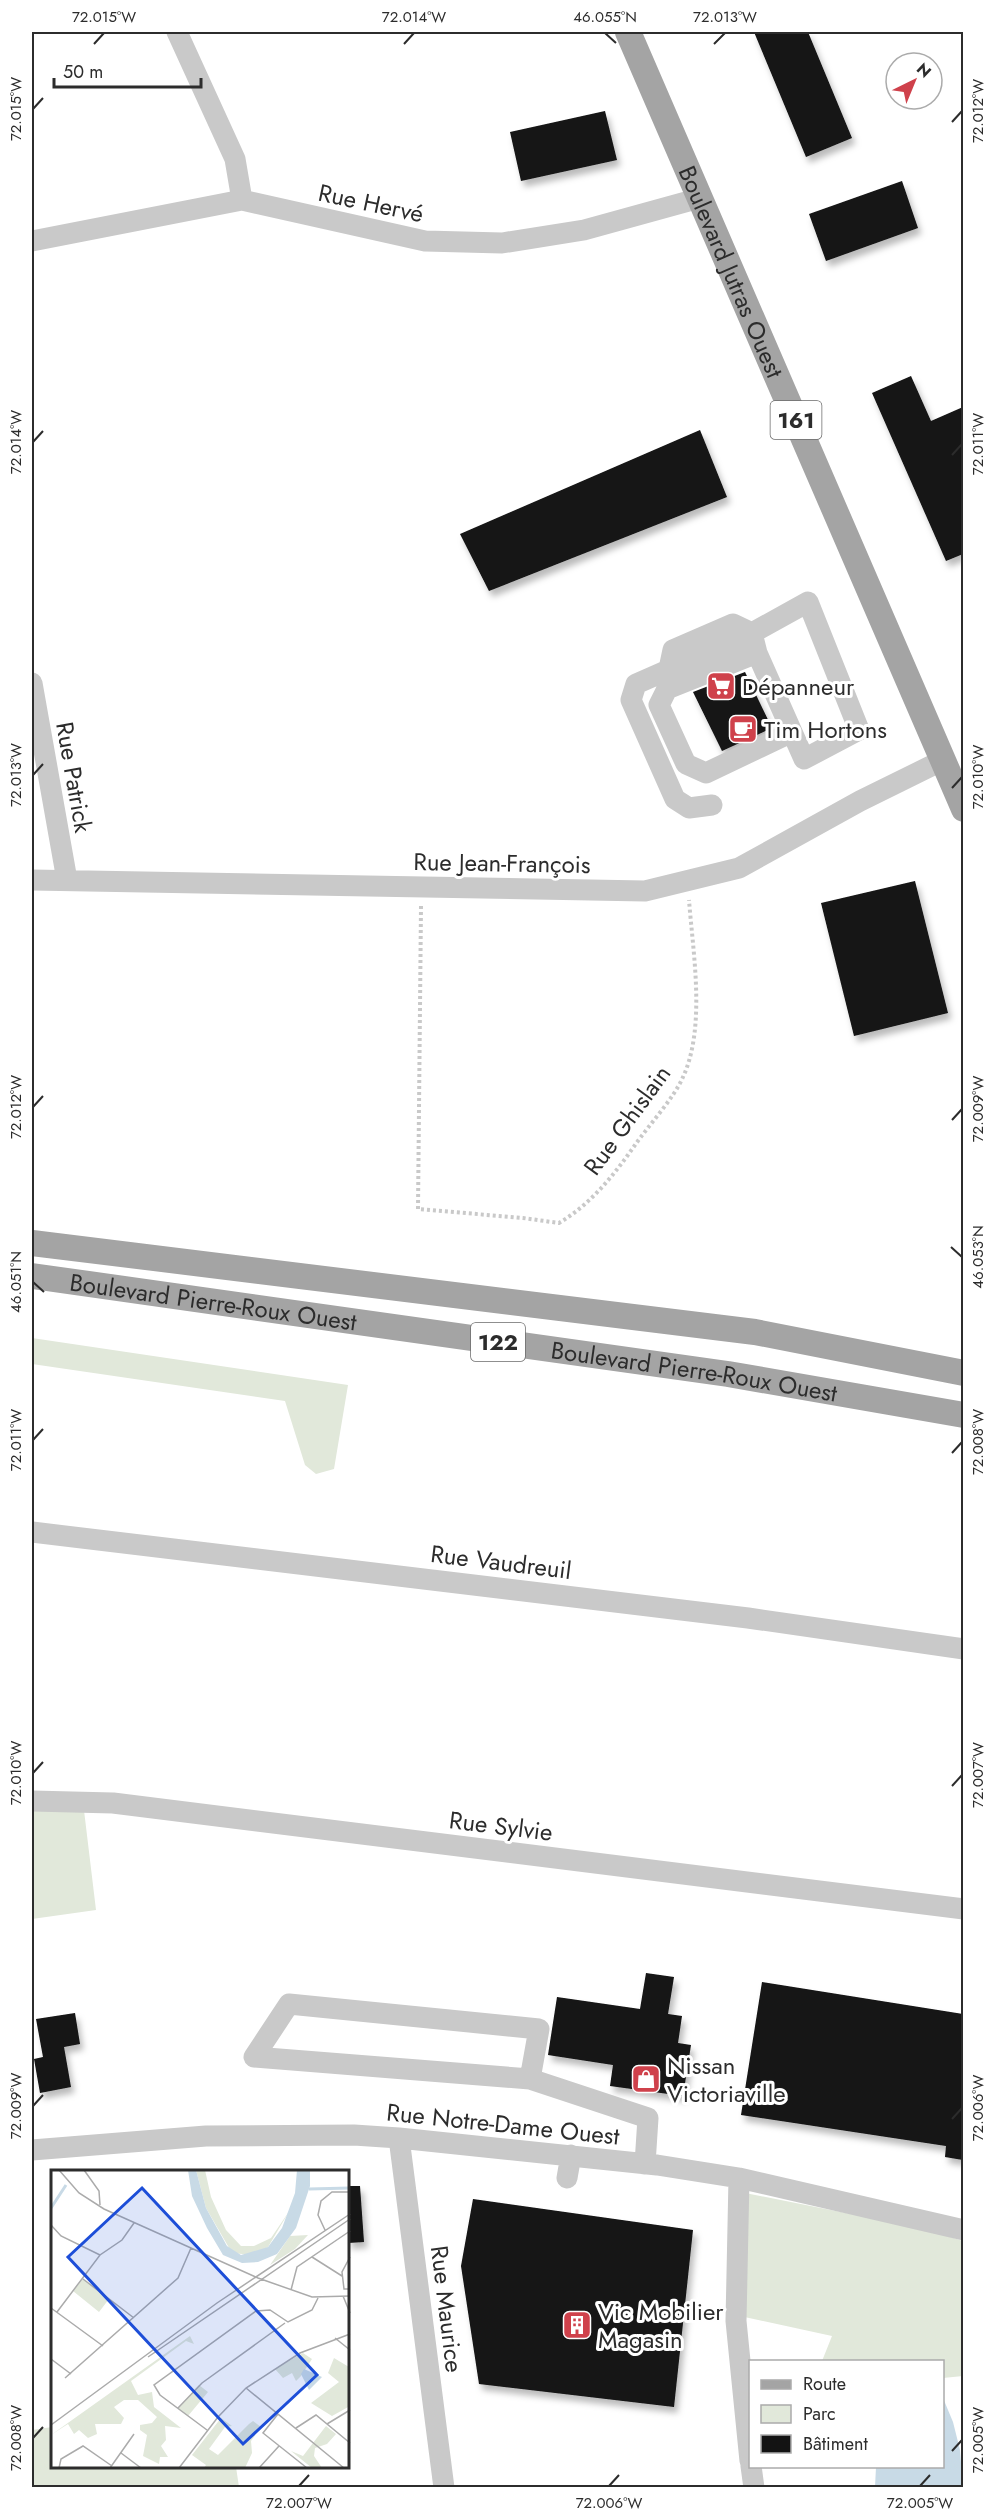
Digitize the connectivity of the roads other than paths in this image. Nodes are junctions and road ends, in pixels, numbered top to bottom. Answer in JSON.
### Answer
{"nodes":[{"id":1,"x":177,"y":32,"type":"edge"},
{"id":2,"x":628,"y":32,"type":"edge"},
{"id":3,"x":700,"y":198,"type":"junction"},
{"id":4,"x":242,"y":200,"type":"junction"},
{"id":5,"x":32,"y":241,"type":"edge"},
{"id":6,"x":754,"y":643,"type":"junction"},
{"id":7,"x":32,"y":683,"type":"edge"},
{"id":8,"x":792,"y":732,"type":"junction"},
{"id":9,"x":943,"y":760,"type":"junction"},
{"id":10,"x":712,"y":806,"type":"dead end"},
{"id":11,"x":963,"y":809,"type":"edge"},
{"id":12,"x":32,"y":880,"type":"edge"},
{"id":13,"x":67,"y":880,"type":"junction"},
{"id":14,"x":32,"y":1243,"type":"edge"},
{"id":15,"x":32,"y":1276,"type":"edge"},
{"id":16,"x":963,"y":1373,"type":"edge"},
{"id":17,"x":963,"y":1415,"type":"edge"},
{"id":18,"x":32,"y":1532,"type":"edge"},
{"id":19,"x":963,"y":1648,"type":"edge"},
{"id":20,"x":32,"y":1801,"type":"edge"},
{"id":21,"x":963,"y":1909,"type":"edge"},
{"id":22,"x":530,"y":2079,"type":"junction"},
{"id":23,"x":399,"y":2138,"type":"junction"},
{"id":24,"x":32,"y":2150,"type":"edge"},
{"id":25,"x":571,"y":2156,"type":"junction"},
{"id":26,"x":645,"y":2164,"type":"junction"},
{"id":27,"x":567,"y":2178,"type":"dead end"},
{"id":28,"x":739,"y":2178,"type":"junction"},
{"id":29,"x":963,"y":2230,"type":"edge"},
{"id":30,"x":749,"y":2451,"type":"edge"},
{"id":31,"x":751,"y":2468,"type":"edge"},
{"id":32,"x":444,"y":2487,"type":"edge"},
{"id":33,"x":754,"y":2487,"type":"edge"}],
"edges":[{"from":1,"to":4,"type":"street"},
{"from":2,"to":3,"type":"main road","name":"Boulevard Jutras Ouest","number":"161"},
{"from":3,"to":4,"type":"street","name":"Rue Hervé"},
{"from":3,"to":9,"type":"main road","name":"Boulevard Jutras Ouest","number":"161"},
{"from":4,"to":5,"type":"street","name":"Rue Hervé"},
{"from":6,"to":8,"type":"street"},
{"from":6,"to":8,"type":"street"},
{"from":6,"to":8,"type":"street"},
{"from":6,"to":10,"type":"street"},
{"from":7,"to":13,"type":"street","name":"Rue Patrick"},
{"from":9,"to":11,"type":"main road","name":"Boulevard Jutras Ouest","number":"161"},
{"from":9,"to":13,"type":"street","name":"Rue Jean-François"},
{"from":12,"to":13,"type":"street","name":"Rue Jean-François"},
{"from":14,"to":16,"type":"main road","name":"Boulevard Pierre-Roux Ouest","number":"122"},
{"from":15,"to":17,"type":"main road","name":"Boulevard Pierre-Roux Ouest","number":"122"},
{"from":18,"to":19,"type":"street","name":"Rue Vaudreuil"},
{"from":20,"to":21,"type":"street","name":"Rue Sylvie"},
{"from":22,"to":22,"type":"street"},
{"from":22,"to":26,"type":"street"},
{"from":23,"to":24,"type":"street","name":"Rue Notre-Dame Ouest"},
{"from":23,"to":25,"type":"street","name":"Rue Notre-Dame Ouest"},
{"from":23,"to":32,"type":"street","name":"Rue Maurice"},
{"from":25,"to":26,"type":"street","name":"Rue Notre-Dame Ouest"},
{"from":25,"to":27,"type":"street"},
{"from":26,"to":28,"type":"street","name":"Rue Notre-Dame Ouest"},
{"from":28,"to":29,"type":"street","name":"Rue Notre-Dame Ouest"},
{"from":28,"to":30,"type":"street"},
{"from":31,"to":33,"type":"street"}]}
